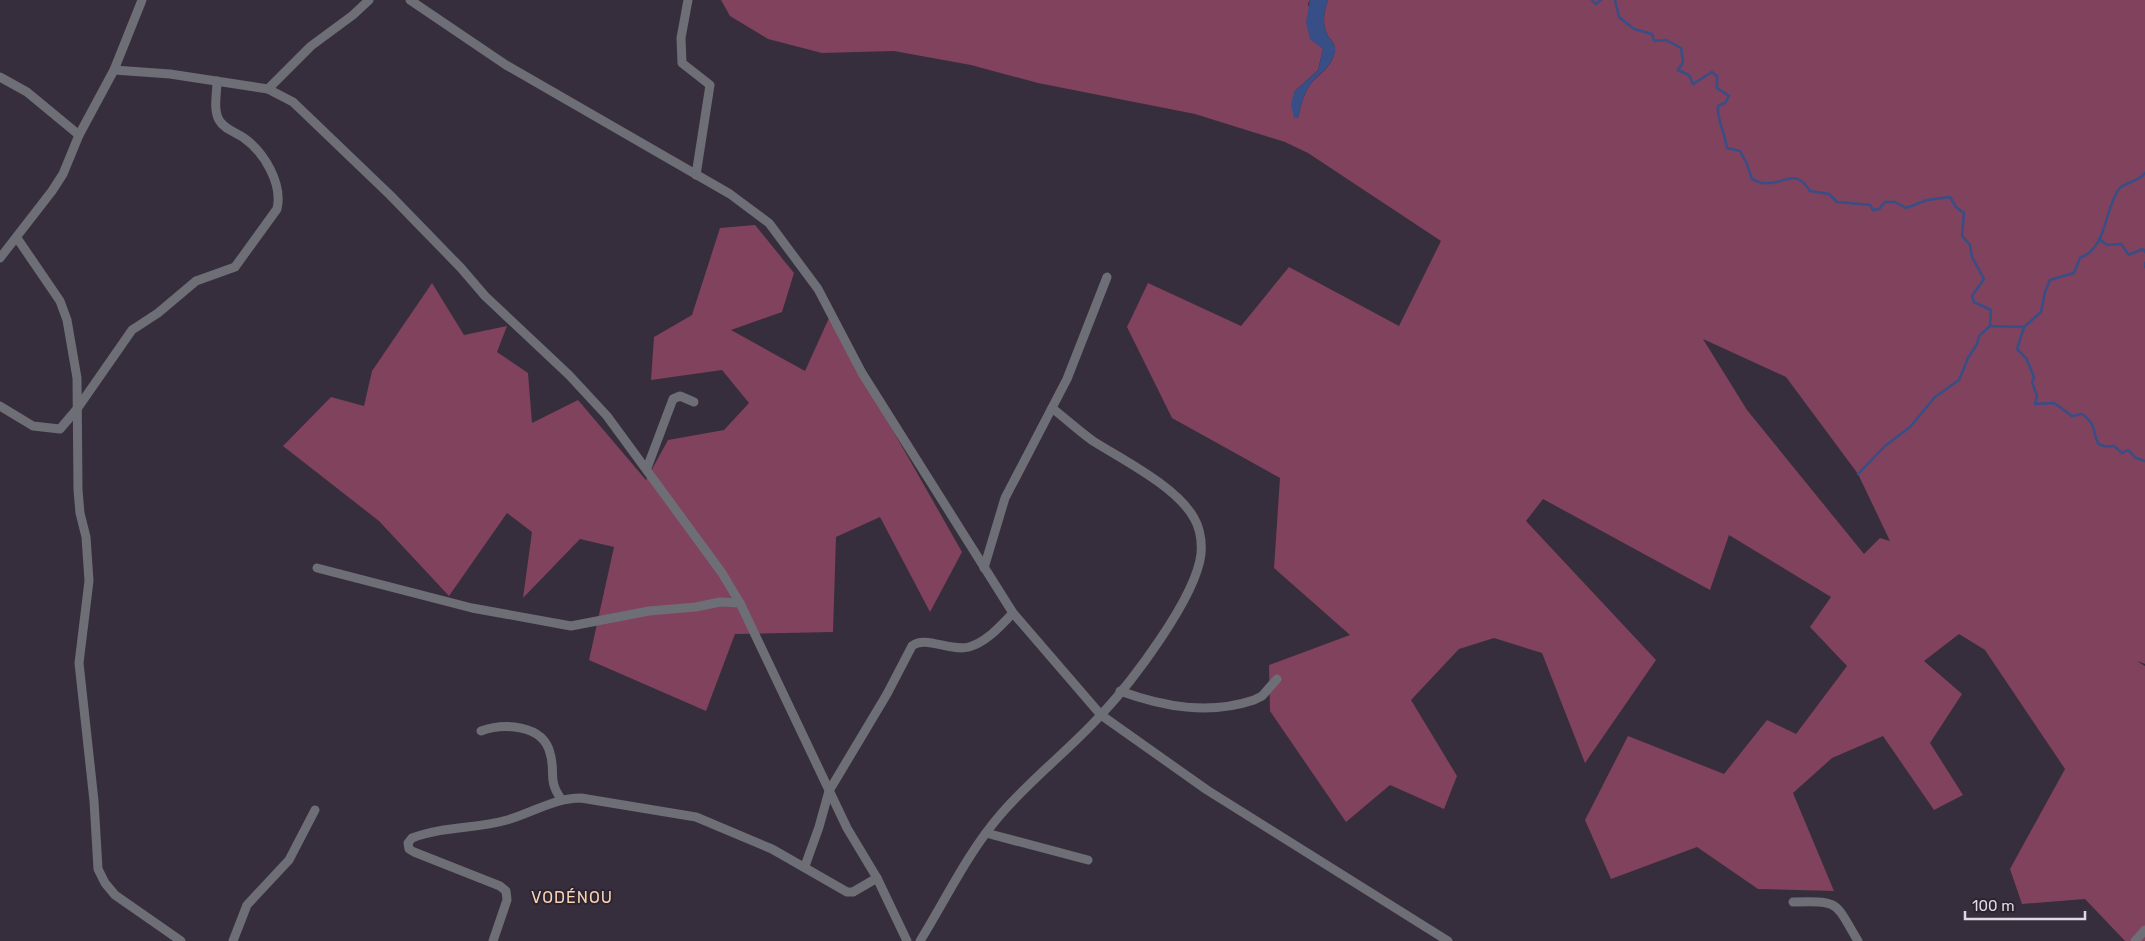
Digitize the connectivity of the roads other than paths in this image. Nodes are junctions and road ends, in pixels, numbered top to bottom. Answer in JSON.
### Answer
{"nodes":[{"id":1,"x":142,"y":0,"type":"edge"},
{"id":2,"x":369,"y":0,"type":"edge"},
{"id":3,"x":410,"y":0,"type":"edge"},
{"id":4,"x":688,"y":0,"type":"edge"},
{"id":5,"x":114,"y":70,"type":"junction"},
{"id":6,"x":0,"y":77,"type":"edge"},
{"id":7,"x":217,"y":81,"type":"junction"},
{"id":8,"x":268,"y":89,"type":"junction"},
{"id":9,"x":79,"y":135,"type":"junction"},
{"id":10,"x":696,"y":176,"type":"junction"},
{"id":11,"x":17,"y":238,"type":"junction"},
{"id":12,"x":0,"y":258,"type":"edge"},
{"id":13,"x":1107,"y":277,"type":"dead end"},
{"id":14,"x":694,"y":402,"type":"dead end"},
{"id":15,"x":0,"y":406,"type":"edge"},
{"id":16,"x":1052,"y":408,"type":"junction"},
{"id":17,"x":77,"y":409,"type":"junction"},
{"id":18,"x":647,"y":468,"type":"junction"},
{"id":19,"x":317,"y":568,"type":"dead end"},
{"id":20,"x":984,"y":568,"type":"junction"},
{"id":21,"x":740,"y":603,"type":"junction"},
{"id":22,"x":1013,"y":613,"type":"junction"},
{"id":23,"x":1277,"y":679,"type":"dead end"},
{"id":24,"x":1120,"y":691,"type":"junction"},
{"id":25,"x":1101,"y":715,"type":"junction"},
{"id":26,"x":481,"y":731,"type":"dead end"},
{"id":27,"x":829,"y":790,"type":"junction"},
{"id":28,"x":562,"y":800,"type":"junction"},
{"id":29,"x":314,"y":810,"type":"dead end"},
{"id":30,"x":986,"y":833,"type":"junction"},
{"id":31,"x":1088,"y":860,"type":"dead end"},
{"id":32,"x":805,"y":866,"type":"junction"},
{"id":33,"x":878,"y":878,"type":"junction"},
{"id":34,"x":1793,"y":902,"type":"dead end"},
{"id":35,"x":2145,"y":930,"type":"edge"},
{"id":36,"x":181,"y":941,"type":"edge"},
{"id":37,"x":233,"y":941,"type":"edge"},
{"id":38,"x":493,"y":941,"type":"edge"},
{"id":39,"x":907,"y":941,"type":"edge"},
{"id":40,"x":920,"y":941,"type":"edge"},
{"id":41,"x":1448,"y":941,"type":"edge"},
{"id":42,"x":1858,"y":941,"type":"edge"},
{"id":43,"x":2135,"y":941,"type":"edge"}],
"edges":[{"from":1,"to":5,"type":"street"},
{"from":2,"to":8,"type":"street"},
{"from":3,"to":10,"type":"street"},
{"from":4,"to":10,"type":"street"},
{"from":5,"to":7,"type":"street"},
{"from":5,"to":9,"type":"street"},
{"from":6,"to":9,"type":"street"},
{"from":7,"to":8,"type":"street"},
{"from":7,"to":17,"type":"street"},
{"from":8,"to":18,"type":"street"},
{"from":9,"to":11,"type":"street"},
{"from":10,"to":20,"type":"street"},
{"from":11,"to":12,"type":"street"},
{"from":11,"to":17,"type":"street"},
{"from":13,"to":16,"type":"street"},
{"from":14,"to":18,"type":"street"},
{"from":15,"to":17,"type":"street"},
{"from":16,"to":20,"type":"street"},
{"from":16,"to":24,"type":"street"},
{"from":17,"to":36,"type":"street"},
{"from":18,"to":21,"type":"street"},
{"from":19,"to":21,"type":"street"},
{"from":20,"to":22,"type":"street"},
{"from":21,"to":27,"type":"street"},
{"from":22,"to":25,"type":"street"},
{"from":22,"to":27,"type":"street"},
{"from":23,"to":24,"type":"street"},
{"from":24,"to":25,"type":"street"},
{"from":25,"to":30,"type":"street"},
{"from":25,"to":41,"type":"street"},
{"from":26,"to":28,"type":"street"},
{"from":27,"to":32,"type":"street"},
{"from":27,"to":33,"type":"street"},
{"from":28,"to":32,"type":"street"},
{"from":28,"to":38,"type":"street"},
{"from":29,"to":37,"type":"street"},
{"from":30,"to":31,"type":"street"},
{"from":30,"to":40,"type":"street"},
{"from":32,"to":33,"type":"street"},
{"from":33,"to":39,"type":"street"},
{"from":34,"to":42,"type":"street"},
{"from":35,"to":43,"type":"street"}]}
